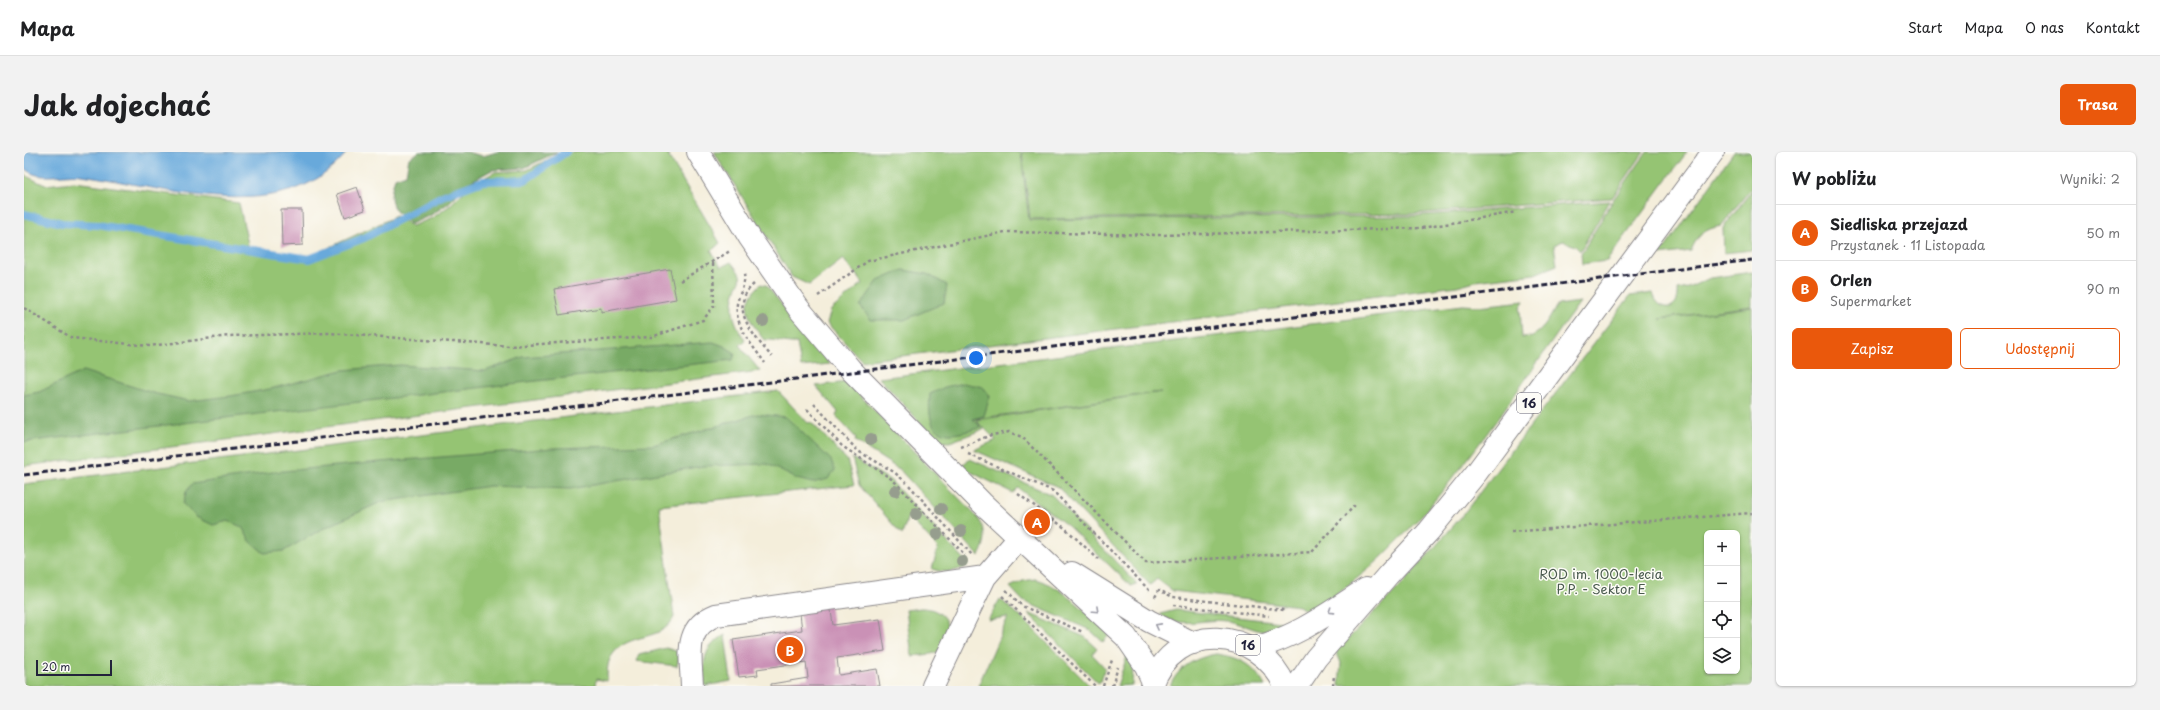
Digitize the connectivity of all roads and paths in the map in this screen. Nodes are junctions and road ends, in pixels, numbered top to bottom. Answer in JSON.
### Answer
{"nodes":[{"id":1,"x":698,"y":152,"type":"edge"},
{"id":2,"x":1713,"y":152,"type":"edge"},
{"id":3,"x":1516,"y":212,"type":"dead end"},
{"id":4,"x":750,"y":238,"type":"junction"},
{"id":5,"x":714,"y":261,"type":"junction"},
{"id":6,"x":680,"y":281,"type":"dead end"},
{"id":7,"x":755,"y":283,"type":"dead end"},
{"id":8,"x":744,"y":284,"type":"dead end"},
{"id":9,"x":24,"y":308,"type":"edge"},
{"id":10,"x":799,"y":309,"type":"junction"},
{"id":11,"x":772,"y":357,"type":"dead end"},
{"id":12,"x":765,"y":363,"type":"dead end"},
{"id":13,"x":814,"y":404,"type":"dead end"},
{"id":14,"x":807,"y":409,"type":"dead end"},
{"id":15,"x":936,"y":457,"type":"junction"},
{"id":16,"x":1018,"y":494,"type":"dead end"},
{"id":17,"x":1355,"y":504,"type":"dead end"},
{"id":18,"x":1752,"y":513,"type":"edge"},
{"id":19,"x":1510,"y":532,"type":"dead end"},
{"id":20,"x":1023,"y":541,"type":"junction"},
{"id":21,"x":1100,"y":561,"type":"dead end"},
{"id":22,"x":987,"y":575,"type":"junction"},
{"id":23,"x":1388,"y":575,"type":"junction"},
{"id":24,"x":1155,"y":597,"type":"junction"},
{"id":25,"x":1158,"y":600,"type":"dead end"},
{"id":26,"x":1153,"y":601,"type":"dead end"},
{"id":27,"x":1306,"y":627,"type":"junction"},
{"id":28,"x":1088,"y":634,"type":"dead end"},
{"id":29,"x":1194,"y":643,"type":"junction"},
{"id":30,"x":1253,"y":648,"type":"junction"},
{"id":31,"x":1323,"y":649,"type":"junction"},
{"id":32,"x":1119,"y":664,"type":"dead end"},
{"id":33,"x":1153,"y":684,"type":"edge"},
{"id":34,"x":692,"y":686,"type":"edge"},
{"id":35,"x":933,"y":686,"type":"edge"},
{"id":36,"x":1095,"y":686,"type":"edge"},
{"id":37,"x":1112,"y":686,"type":"edge"},
{"id":38,"x":1285,"y":686,"type":"edge"},
{"id":39,"x":1297,"y":686,"type":"edge"},
{"id":40,"x":1333,"y":686,"type":"edge"}],
"edges":[{"from":1,"to":4,"type":"main road"},
{"from":2,"to":23,"type":"main road","number":"16"},
{"from":3,"to":10,"type":"path"},
{"from":4,"to":5,"type":"path"},
{"from":4,"to":10,"type":"main road"},
{"from":5,"to":6,"type":"path"},
{"from":5,"to":9,"type":"path"},
{"from":7,"to":11,"type":"path"},
{"from":8,"to":12,"type":"path"},
{"from":10,"to":15,"type":"main road"},
{"from":13,"to":22,"type":"path"},
{"from":14,"to":22,"type":"path"},
{"from":15,"to":17,"type":"path"},
{"from":15,"to":20,"type":"main road"},
{"from":15,"to":24,"type":"path"},
{"from":16,"to":21,"type":"path"},
{"from":18,"to":19,"type":"path"},
{"from":20,"to":22,"type":"main road"},
{"from":29,"to":20,"type":"main road","one_way":true},
{"from":20,"to":33,"type":"main road","one_way":true},
{"from":22,"to":28,"type":"path"},
{"from":22,"to":34,"type":"main road"},
{"from":22,"to":35,"type":"main road"},
{"from":22,"to":36,"type":"path"},
{"from":23,"to":27,"type":"main road","number":"16","one_way":true},
{"from":23,"to":31,"type":"main road","number":"16"},
{"from":24,"to":25,"type":"path"},
{"from":24,"to":26,"type":"path"},
{"from":24,"to":27,"type":"path"},
{"from":27,"to":30,"type":"main road","number":"16"},
{"from":29,"to":30,"type":"main road","number":"16"},
{"from":29,"to":33,"type":"main road","number":"16"},
{"from":30,"to":38,"type":"main road","number":"16"},
{"from":31,"to":39,"type":"main road","number":"16"},
{"from":31,"to":40,"type":"path"},
{"from":32,"to":37,"type":"path"}]}
